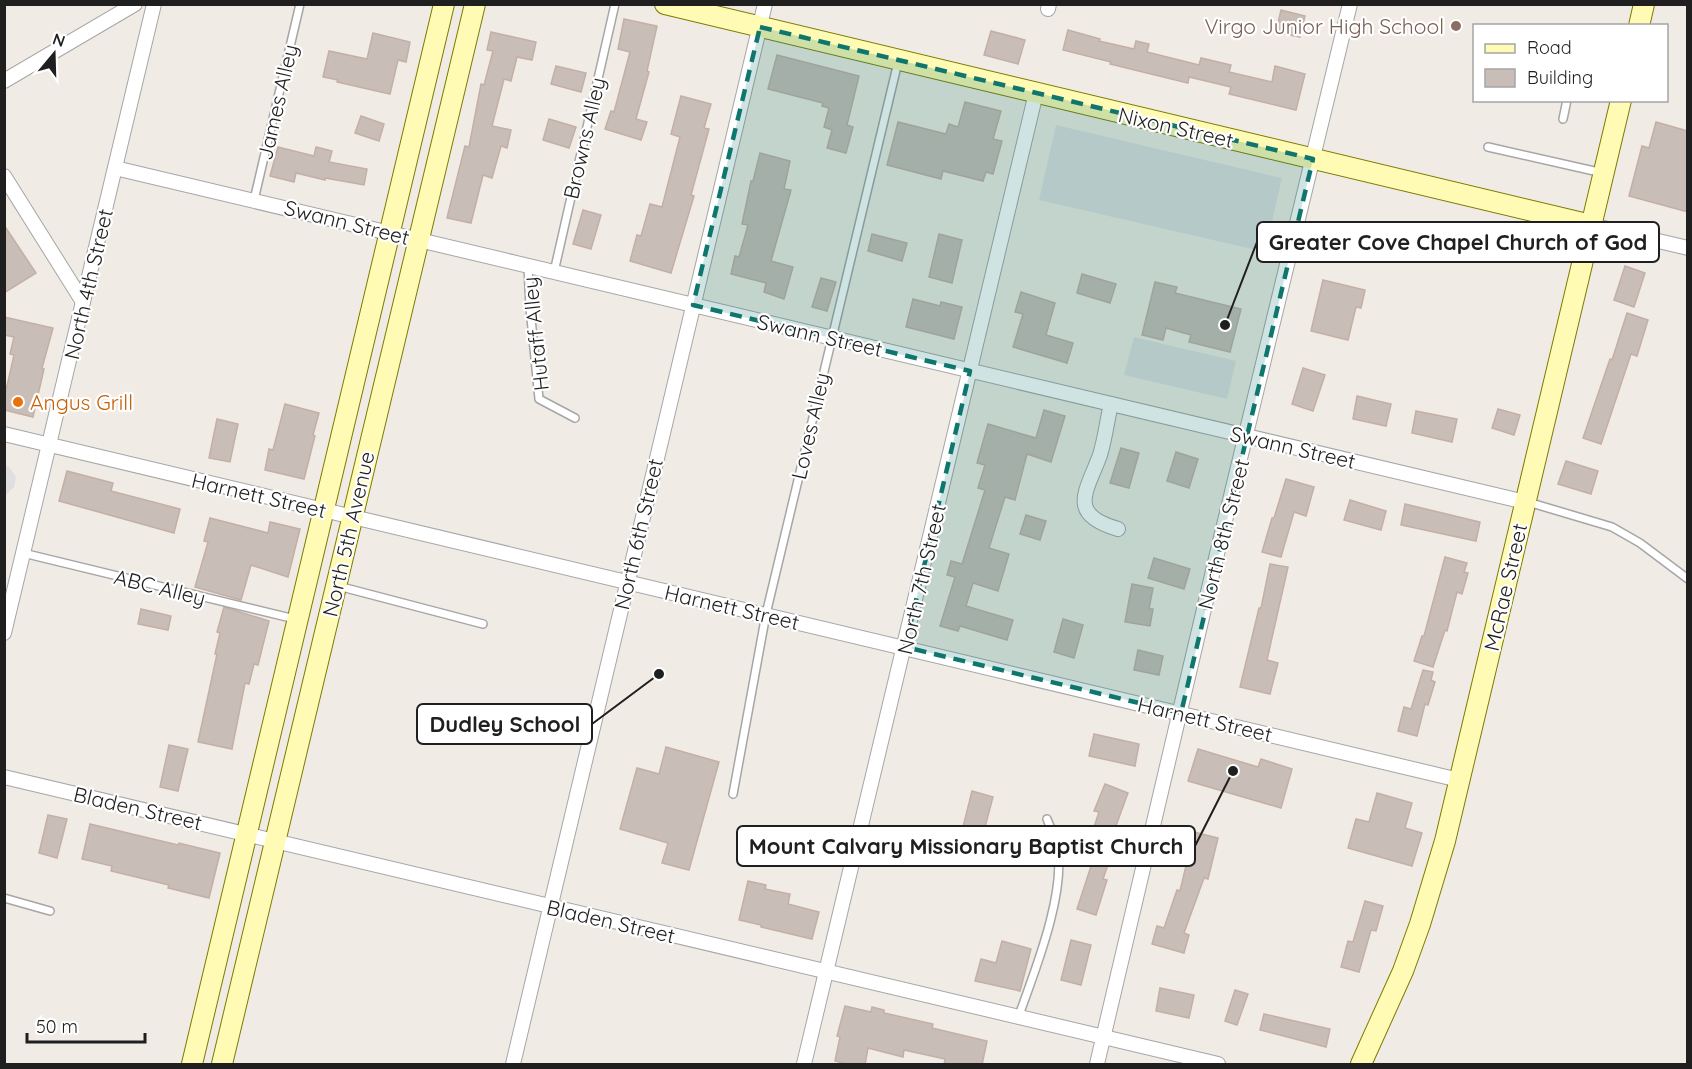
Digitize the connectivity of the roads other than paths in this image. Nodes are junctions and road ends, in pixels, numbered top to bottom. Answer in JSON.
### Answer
{"nodes":[{"id":1,"x":135,"y":4,"type":"edge"},
{"id":2,"x":154,"y":4,"type":"edge"},
{"id":3,"x":300,"y":4,"type":"edge"},
{"id":4,"x":444,"y":4,"type":"edge"},
{"id":5,"x":474,"y":4,"type":"edge"},
{"id":6,"x":615,"y":4,"type":"edge"},
{"id":7,"x":665,"y":4,"type":"edge"},
{"id":8,"x":765,"y":4,"type":"edge"},
{"id":9,"x":1350,"y":4,"type":"edge"},
{"id":10,"x":1644,"y":4,"type":"edge"},
{"id":11,"x":1639,"y":24,"type":"edge"},
{"id":12,"x":760,"y":27,"type":"junction"},
{"id":13,"x":898,"y":60,"type":"junction"},
{"id":14,"x":4,"y":81,"type":"edge"},
{"id":15,"x":1036,"y":93,"type":"junction"},
{"id":16,"x":1567,"y":102,"type":"edge"},
{"id":17,"x":1621,"y":102,"type":"edge"},
{"id":18,"x":1563,"y":119,"type":"dead end"},
{"id":19,"x":1488,"y":147,"type":"dead end"},
{"id":20,"x":1313,"y":159,"type":"junction"},
{"id":21,"x":115,"y":168,"type":"junction"},
{"id":22,"x":1604,"y":173,"type":"junction"},
{"id":23,"x":4,"y":176,"type":"edge"},
{"id":24,"x":254,"y":200,"type":"junction"},
{"id":25,"x":1591,"y":225,"type":"junction"},
{"id":26,"x":389,"y":232,"type":"junction"},
{"id":27,"x":418,"y":240,"type":"junction"},
{"id":28,"x":1688,"y":248,"type":"edge"},
{"id":29,"x":528,"y":266,"type":"junction"},
{"id":30,"x":554,"y":272,"type":"junction"},
{"id":31,"x":83,"y":302,"type":"junction"},
{"id":32,"x":693,"y":305,"type":"junction"},
{"id":33,"x":831,"y":338,"type":"junction"},
{"id":34,"x":970,"y":371,"type":"junction"},
{"id":35,"x":1111,"y":404,"type":"junction"},
{"id":36,"x":575,"y":418,"type":"dead end"},
{"id":37,"x":4,"y":434,"type":"edge"},
{"id":38,"x":1247,"y":436,"type":"junction"},
{"id":39,"x":49,"y":445,"type":"junction"},
{"id":40,"x":1526,"y":502,"type":"junction"},
{"id":41,"x":324,"y":510,"type":"junction"},
{"id":42,"x":351,"y":516,"type":"junction"},
{"id":43,"x":1118,"y":529,"type":"dead end"},
{"id":44,"x":23,"y":553,"type":"junction"},
{"id":45,"x":1688,"y":579,"type":"edge"},
{"id":46,"x":627,"y":582,"type":"junction"},
{"id":47,"x":335,"y":586,"type":"junction"},
{"id":48,"x":766,"y":614,"type":"junction"},
{"id":49,"x":297,"y":620,"type":"junction"},
{"id":50,"x":483,"y":624,"type":"dead end"},
{"id":51,"x":4,"y":633,"type":"edge"},
{"id":52,"x":905,"y":647,"type":"junction"},
{"id":53,"x":1181,"y":713,"type":"junction"},
{"id":54,"x":4,"y":777,"type":"edge"},
{"id":55,"x":1460,"y":780,"type":"junction"},
{"id":56,"x":733,"y":794,"type":"dead end"},
{"id":57,"x":1047,"y":819,"type":"dead end"},
{"id":58,"x":245,"y":833,"type":"junction"},
{"id":59,"x":276,"y":841,"type":"junction"},
{"id":60,"x":4,"y":898,"type":"edge"},
{"id":61,"x":550,"y":906,"type":"junction"},
{"id":62,"x":50,"y":911,"type":"dead end"},
{"id":63,"x":826,"y":972,"type":"junction"},
{"id":64,"x":1018,"y":1018,"type":"junction"},
{"id":65,"x":1104,"y":1037,"type":"junction"},
{"id":66,"x":192,"y":1065,"type":"edge"},
{"id":67,"x":222,"y":1065,"type":"edge"},
{"id":68,"x":513,"y":1065,"type":"edge"},
{"id":69,"x":804,"y":1065,"type":"edge"},
{"id":70,"x":1097,"y":1065,"type":"edge"},
{"id":71,"x":1218,"y":1065,"type":"edge"},
{"id":72,"x":1361,"y":1065,"type":"edge"}],
"edges":[{"from":1,"to":14,"type":"street"},
{"from":2,"to":21,"type":"street","name":"North 4th Street"},
{"from":3,"to":24,"type":"lane","name":"James Alley"},
{"from":4,"to":26,"type":"street","name":"North 5th Avenue"},
{"from":5,"to":27,"type":"street","name":"North 5th Avenue"},
{"from":6,"to":30,"type":"lane","name":"Browns Alley"},
{"from":7,"to":12,"type":"street","name":"Nixon Street"},
{"from":8,"to":12,"type":"street","name":"North 6th Street"},
{"from":9,"to":20,"type":"street","name":"North 8th Street"},
{"from":10,"to":11,"type":"street"},
{"from":12,"to":13,"type":"street","name":"Nixon Street"},
{"from":12,"to":32,"type":"street","name":"North 6th Street"},
{"from":13,"to":15,"type":"street","name":"Nixon Street"},
{"from":13,"to":33,"type":"lane","name":"Loves Alley"},
{"from":15,"to":20,"type":"street","name":"Nixon Street"},
{"from":15,"to":34,"type":"street","name":"North 7th Street"},
{"from":16,"to":18,"type":"lane"},
{"from":17,"to":22,"type":"street","name":"McRae Street"},
{"from":19,"to":22,"type":"lane"},
{"from":20,"to":25,"type":"street","name":"Nixon Street"},
{"from":20,"to":38,"type":"street","name":"North 8th Street"},
{"from":21,"to":24,"type":"street","name":"Swann Street"},
{"from":21,"to":31,"type":"street","name":"North 4th Street"},
{"from":22,"to":25,"type":"street","name":"McRae Street"},
{"from":23,"to":31,"type":"street"},
{"from":24,"to":26,"type":"street","name":"Swann Street"},
{"from":25,"to":28,"type":"street","name":"Nixon Street"},
{"from":25,"to":40,"type":"street","name":"McRae Street"},
{"from":26,"to":27,"type":"street","name":"Swann Street"},
{"from":26,"to":41,"type":"street","name":"North 5th Avenue"},
{"from":27,"to":29,"type":"street","name":"Swann Street"},
{"from":27,"to":42,"type":"street","name":"North 5th Avenue"},
{"from":29,"to":30,"type":"street","name":"Swann Street"},
{"from":29,"to":36,"type":"lane","name":"Hutaff Alley"},
{"from":30,"to":32,"type":"street","name":"Swann Street"},
{"from":31,"to":39,"type":"street","name":"North 4th Street"},
{"from":32,"to":33,"type":"street","name":"Swann Street"},
{"from":32,"to":46,"type":"street","name":"North 6th Street"},
{"from":33,"to":34,"type":"street","name":"Swann Street"},
{"from":33,"to":48,"type":"lane","name":"Loves Alley"},
{"from":34,"to":35,"type":"street","name":"Swann Street"},
{"from":34,"to":52,"type":"street","name":"North 7th Street"},
{"from":35,"to":38,"type":"street","name":"Swann Street"},
{"from":35,"to":43,"type":"street"},
{"from":37,"to":39,"type":"street","name":"Harnett Street"},
{"from":38,"to":40,"type":"street","name":"Swann Street"},
{"from":38,"to":53,"type":"street","name":"North 8th Street"},
{"from":39,"to":41,"type":"street","name":"Harnett Street"},
{"from":39,"to":44,"type":"street","name":"North 4th Street"},
{"from":40,"to":45,"type":"lane"},
{"from":40,"to":55,"type":"street","name":"McRae Street"},
{"from":41,"to":42,"type":"street","name":"Harnett Street"},
{"from":41,"to":49,"type":"street","name":"North 5th Avenue"},
{"from":42,"to":46,"type":"street","name":"Harnett Street"},
{"from":42,"to":47,"type":"street","name":"North 5th Avenue"},
{"from":44,"to":49,"type":"lane","name":"ABC Alley"},
{"from":44,"to":51,"type":"street","name":"North 4th Street"},
{"from":46,"to":48,"type":"street","name":"Harnett Street"},
{"from":46,"to":61,"type":"street","name":"North 6th Street"},
{"from":47,"to":50,"type":"lane"},
{"from":47,"to":59,"type":"street","name":"North 5th Avenue"},
{"from":48,"to":52,"type":"street","name":"Harnett Street"},
{"from":48,"to":56,"type":"lane","name":"Loves Alley"},
{"from":49,"to":58,"type":"street","name":"North 5th Avenue"},
{"from":52,"to":53,"type":"street","name":"Harnett Street"},
{"from":52,"to":63,"type":"street","name":"North 7th Street"},
{"from":53,"to":55,"type":"street","name":"Harnett Street"},
{"from":53,"to":65,"type":"street","name":"North 8th Street"},
{"from":54,"to":58,"type":"street","name":"Bladen Street"},
{"from":55,"to":72,"type":"street","name":"McRae Street"},
{"from":57,"to":64,"type":"lane"},
{"from":58,"to":59,"type":"street","name":"Bladen Street"},
{"from":58,"to":66,"type":"street","name":"North 5th Avenue"},
{"from":59,"to":61,"type":"street","name":"Bladen Street"},
{"from":59,"to":67,"type":"street","name":"North 5th Avenue"},
{"from":60,"to":62,"type":"lane"},
{"from":61,"to":63,"type":"street","name":"Bladen Street"},
{"from":61,"to":68,"type":"street","name":"North 6th Street"},
{"from":63,"to":64,"type":"street","name":"Bladen Street"},
{"from":63,"to":69,"type":"street","name":"North 7th Street"},
{"from":64,"to":65,"type":"street","name":"Bladen Street"},
{"from":65,"to":70,"type":"street","name":"North 8th Street"},
{"from":65,"to":71,"type":"street","name":"Bladen Street"}]}
